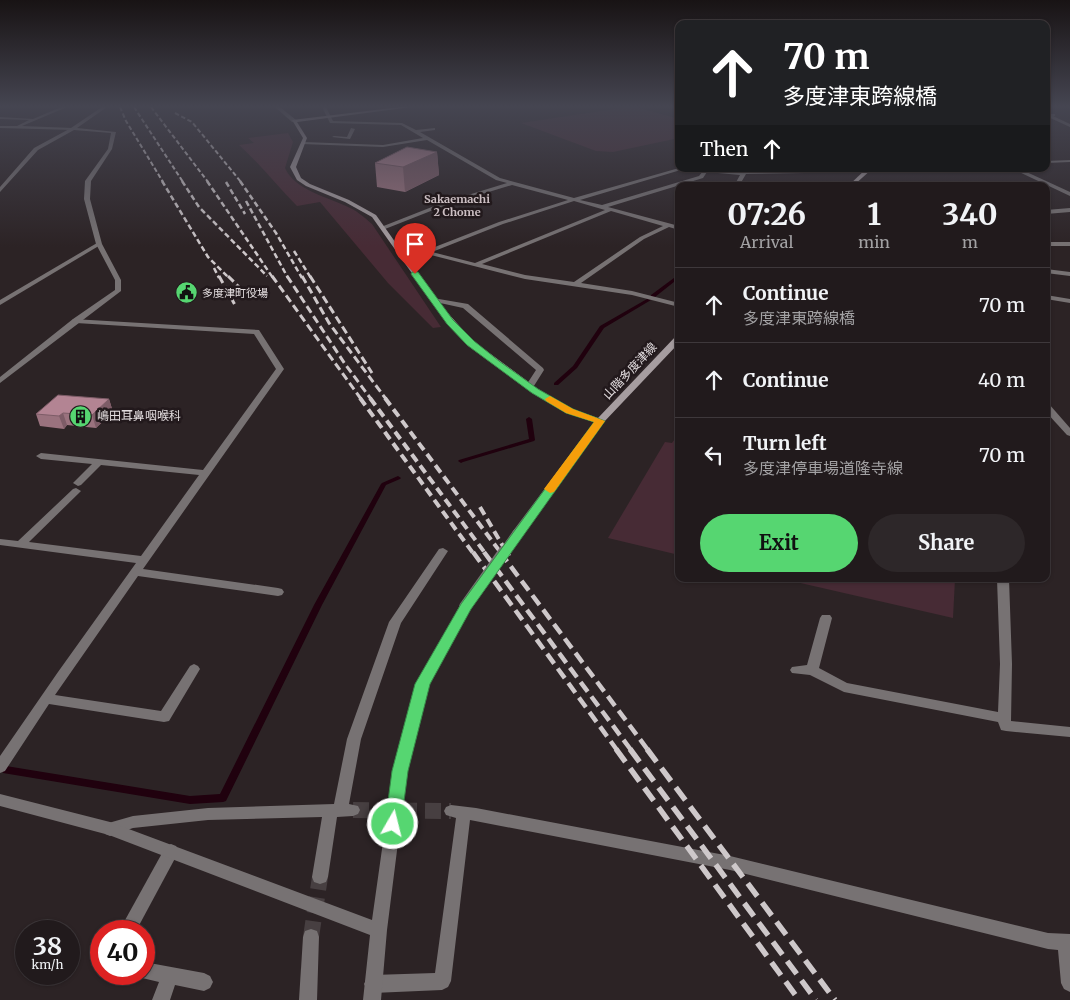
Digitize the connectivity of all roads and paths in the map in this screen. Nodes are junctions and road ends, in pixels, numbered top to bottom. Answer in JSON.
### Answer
{"nodes":[{"id":1,"x":32,"y":154,"type":"edge"},
{"id":2,"x":107,"y":154,"type":"edge"},
{"id":3,"x":298,"y":154,"type":"edge"},
{"id":4,"x":452,"y":154,"type":"edge"},
{"id":5,"x":1070,"y":161,"type":"edge"},
{"id":6,"x":1050,"y":162,"type":"edge"},
{"id":7,"x":675,"y":171,"type":"edge"},
{"id":8,"x":705,"y":172,"type":"edge"},
{"id":9,"x":866,"y":172,"type":"edge"},
{"id":10,"x":1022,"y":172,"type":"edge"},
{"id":11,"x":687,"y":182,"type":"edge"},
{"id":12,"x":854,"y":182,"type":"edge"},
{"id":13,"x":1044,"y":182,"type":"edge"},
{"id":14,"x":512,"y":183,"type":"junction"},
{"id":15,"x":1050,"y":185,"type":"edge"},
{"id":16,"x":675,"y":186,"type":"edge"},
{"id":17,"x":0,"y":190,"type":"edge"},
{"id":18,"x":1070,"y":194,"type":"edge"},
{"id":19,"x":573,"y":200,"type":"junction"},
{"id":20,"x":601,"y":207,"type":"junction"},
{"id":21,"x":610,"y":210,"type":"junction"},
{"id":22,"x":1070,"y":210,"type":"edge"},
{"id":23,"x":1050,"y":212,"type":"edge"},
{"id":24,"x":668,"y":225,"type":"junction"},
{"id":25,"x":675,"y":227,"type":"edge"},
{"id":26,"x":383,"y":228,"type":"junction"},
{"id":27,"x":99,"y":244,"type":"junction"},
{"id":28,"x":1050,"y":244,"type":"edge"},
{"id":29,"x":1070,"y":244,"type":"edge"},
{"id":30,"x":428,"y":252,"type":"junction"},
{"id":31,"x":406,"y":260,"type":"junction"},
{"id":32,"x":477,"y":264,"type":"junction"},
{"id":33,"x":1050,"y":272,"type":"edge"},
{"id":34,"x":1070,"y":274,"type":"edge"},
{"id":35,"x":574,"y":284,"type":"junction"},
{"id":36,"x":1050,"y":298,"type":"edge"},
{"id":37,"x":433,"y":300,"type":"junction"},
{"id":38,"x":1070,"y":301,"type":"edge"},
{"id":39,"x":0,"y":303,"type":"edge"},
{"id":40,"x":675,"y":303,"type":"edge"},
{"id":41,"x":76,"y":321,"type":"junction"},
{"id":42,"x":675,"y":342,"type":"edge"},
{"id":43,"x":0,"y":381,"type":"edge"},
{"id":44,"x":529,"y":386,"type":"junction"},
{"id":45,"x":1050,"y":410,"type":"edge"},
{"id":46,"x":600,"y":421,"type":"junction"},
{"id":47,"x":1070,"y":433,"type":"edge"},
{"id":48,"x":41,"y":456,"type":"dead end"},
{"id":49,"x":99,"y":462,"type":"junction"},
{"id":50,"x":206,"y":474,"type":"junction"},
{"id":51,"x":0,"y":542,"type":"edge"},
{"id":52,"x":21,"y":544,"type":"junction"},
{"id":53,"x":442,"y":550,"type":"dead end"},
{"id":54,"x":144,"y":560,"type":"junction"},
{"id":55,"x":135,"y":572,"type":"junction"},
{"id":56,"x":1003,"y":582,"type":"edge"},
{"id":57,"x":278,"y":592,"type":"dead end"},
{"id":58,"x":826,"y":618,"type":"dead end"},
{"id":59,"x":194,"y":669,"type":"dead end"},
{"id":60,"x":796,"y":670,"type":"dead end"},
{"id":61,"x":812,"y":670,"type":"junction"},
{"id":62,"x":46,"y":699,"type":"junction"},
{"id":63,"x":1004,"y":718,"type":"junction"},
{"id":64,"x":1070,"y":732,"type":"edge"},
{"id":65,"x":0,"y":766,"type":"edge"},
{"id":66,"x":0,"y":800,"type":"edge"},
{"id":67,"x":341,"y":811,"type":"junction"},
{"id":68,"x":110,"y":829,"type":"junction"},
{"id":69,"x":171,"y":851,"type":"junction"},
{"id":70,"x":320,"y":877,"type":"tunnel mouth"},
{"id":71,"x":133,"y":920,"type":"edge"},
{"id":72,"x":379,"y":930,"type":"junction"},
{"id":73,"x":311,"y":937,"type":"tunnel mouth"},
{"id":74,"x":1068,"y":942,"type":"edge"},
{"id":75,"x":155,"y":973,"type":"edge"},
{"id":76,"x":170,"y":976,"type":"junction"},
{"id":77,"x":204,"y":982,"type":"dead end"},
{"id":78,"x":1070,"y":983,"type":"edge"},
{"id":79,"x":373,"y":992,"type":"edge"},
{"id":80,"x":160,"y":1000,"type":"edge"},
{"id":81,"x":308,"y":1000,"type":"edge"}],
"edges":[{"from":1,"to":17,"type":"street"},
{"from":2,"to":27,"type":"street"},
{"from":3,"to":26,"type":"main road"},
{"from":4,"to":14,"type":"street"},
{"from":5,"to":6,"type":"street"},
{"from":7,"to":19,"type":"street"},
{"from":8,"to":11,"type":"street"},
{"from":9,"to":12,"type":"main road"},
{"from":10,"to":13,"type":"street"},
{"from":14,"to":19,"type":"street"},
{"from":14,"to":26,"type":"street"},
{"from":15,"to":18,"type":"street"},
{"from":16,"to":20,"type":"street"},
{"from":19,"to":20,"type":"street"},
{"from":19,"to":30,"type":"street"},
{"from":20,"to":21,"type":"street"},
{"from":21,"to":24,"type":"street"},
{"from":21,"to":32,"type":"street"},
{"from":22,"to":23,"type":"street"},
{"from":24,"to":25,"type":"street"},
{"from":24,"to":35,"type":"street"},
{"from":26,"to":31,"type":"main road"},
{"from":27,"to":39,"type":"street"},
{"from":27,"to":41,"type":"street"},
{"from":28,"to":29,"type":"street"},
{"from":30,"to":31,"type":"street"},
{"from":30,"to":32,"type":"street"},
{"from":31,"to":37,"type":"main road"},
{"from":32,"to":35,"type":"street"},
{"from":33,"to":34,"type":"street"},
{"from":35,"to":40,"type":"street"},
{"from":36,"to":38,"type":"street"},
{"from":37,"to":44,"type":"main road"},
{"from":37,"to":44,"type":"street"},
{"from":41,"to":43,"type":"street"},
{"from":41,"to":50,"type":"street"},
{"from":42,"to":46,"type":"main road","name":"山階多度津線"},
{"from":44,"to":46,"type":"main road"},
{"from":45,"to":47,"type":"street"},
{"from":46,"to":72,"type":"street","bridge":true},
{"from":48,"to":49,"type":"street"},
{"from":49,"to":50,"type":"street"},
{"from":49,"to":52,"type":"street"},
{"from":50,"to":54,"type":"street"},
{"from":51,"to":52,"type":"street"},
{"from":52,"to":54,"type":"street"},
{"from":53,"to":67,"type":"street"},
{"from":54,"to":55,"type":"street"},
{"from":55,"to":57,"type":"street"},
{"from":55,"to":62,"type":"street"},
{"from":56,"to":63,"type":"street"},
{"from":58,"to":61,"type":"street"},
{"from":59,"to":62,"type":"street"},
{"from":60,"to":61,"type":"street"},
{"from":61,"to":63,"type":"street"},
{"from":62,"to":65,"type":"street"},
{"from":63,"to":64,"type":"street"},
{"from":66,"to":68,"type":"street"},
{"from":67,"to":68,"type":"street"},
{"from":67,"to":70,"type":"street"},
{"from":68,"to":69,"type":"street"},
{"from":69,"to":71,"type":"street"},
{"from":69,"to":72,"type":"street"},
{"from":72,"to":79,"type":"street"},
{"from":73,"to":81,"type":"street"},
{"from":74,"to":78,"type":"street"},
{"from":74,"to":79,"type":"street"},
{"from":75,"to":76,"type":"street"},
{"from":76,"to":77,"type":"street"},
{"from":76,"to":80,"type":"street"}]}
